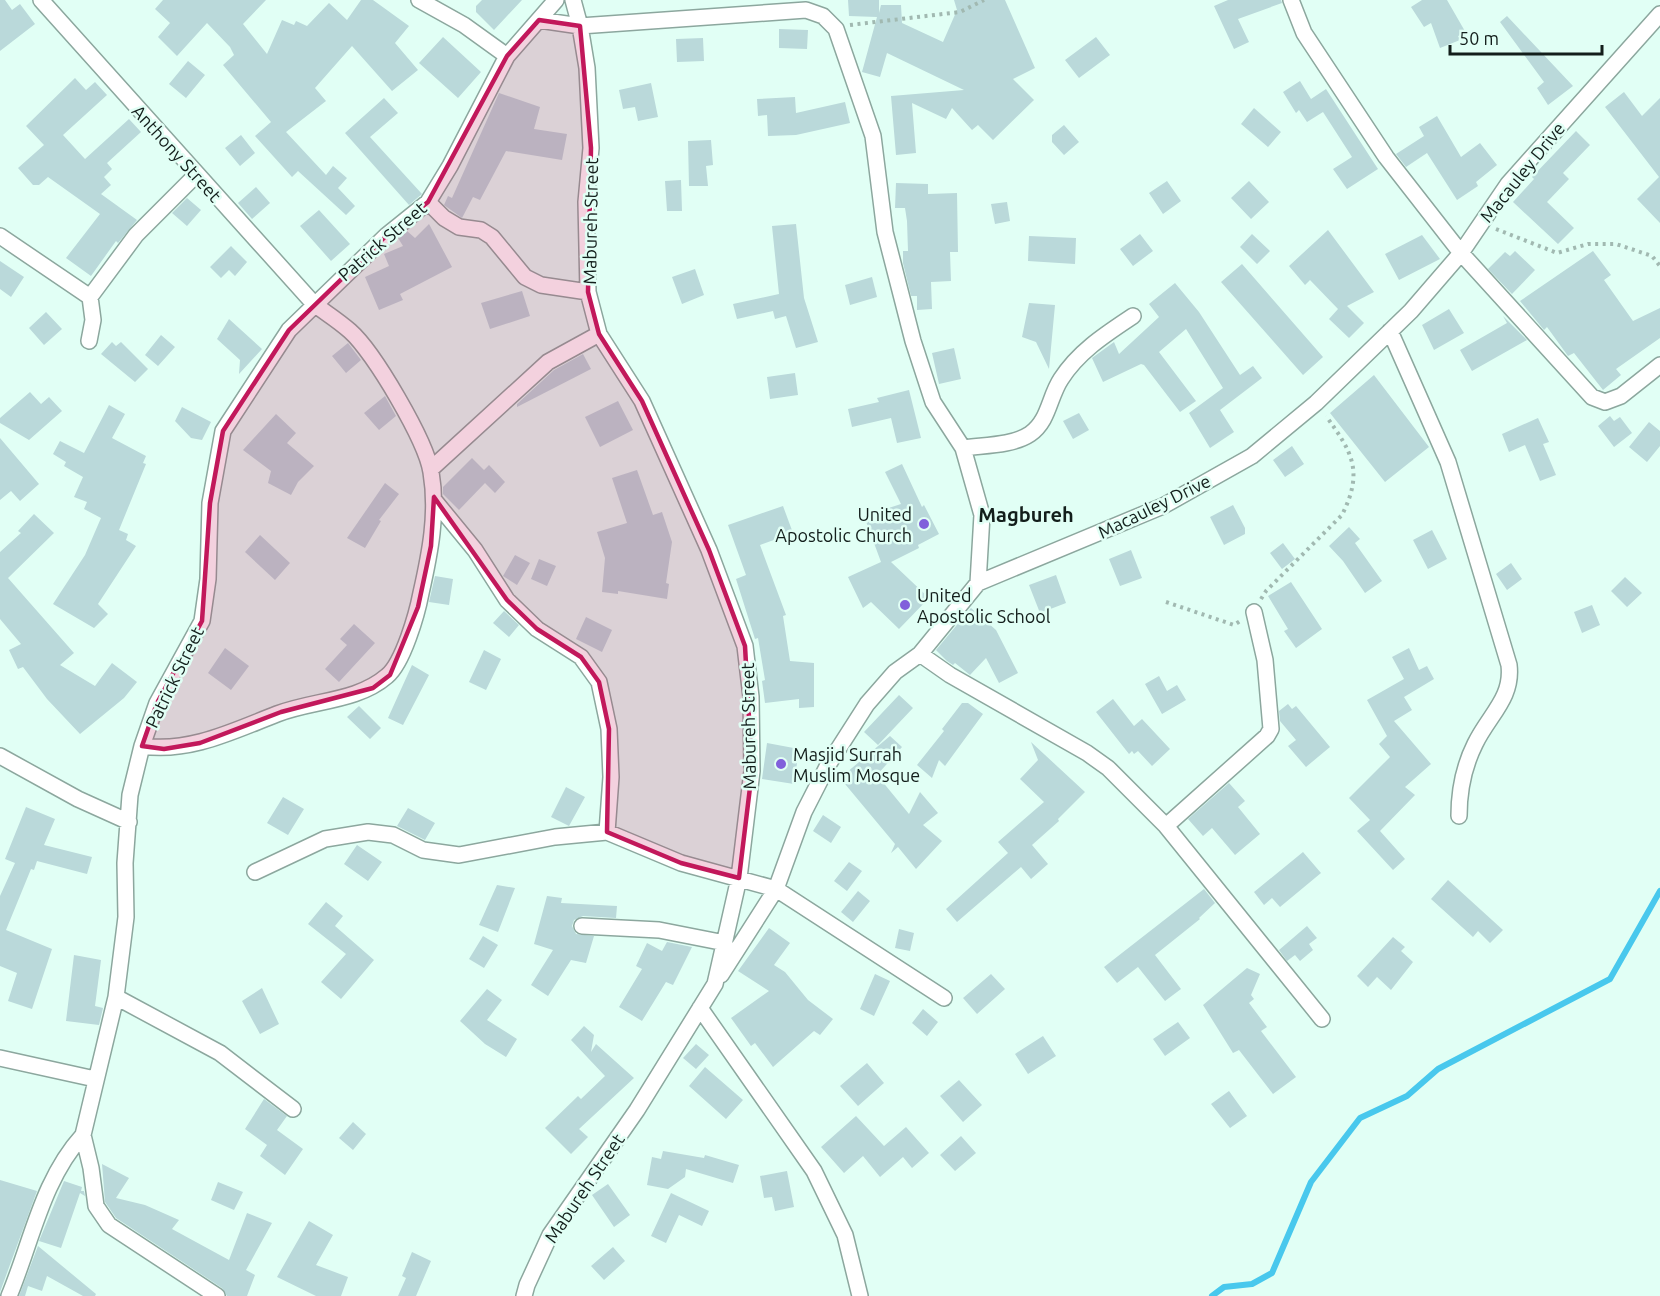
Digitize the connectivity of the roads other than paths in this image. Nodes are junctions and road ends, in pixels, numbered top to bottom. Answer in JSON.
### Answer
{"nodes":[{"id":1,"x":41,"y":0,"type":"edge"},
{"id":2,"x":419,"y":0,"type":"edge"},
{"id":3,"x":556,"y":0,"type":"edge"},
{"id":4,"x":573,"y":0,"type":"edge"},
{"id":5,"x":1291,"y":0,"type":"edge"},
{"id":6,"x":1660,"y":14,"type":"edge"},
{"id":7,"x":539,"y":20,"type":"junction"},
{"id":8,"x":580,"y":26,"type":"junction"},
{"id":9,"x":507,"y":56,"type":"junction"},
{"id":10,"x":196,"y":175,"type":"junction"},
{"id":11,"x":428,"y":202,"type":"junction"},
{"id":12,"x":0,"y":236,"type":"edge"},
{"id":13,"x":1461,"y":253,"type":"junction"},
{"id":14,"x":588,"y":292,"type":"junction"},
{"id":15,"x":90,"y":297,"type":"junction"},
{"id":16,"x":314,"y":304,"type":"junction"},
{"id":17,"x":1133,"y":316,"type":"dead end"},
{"id":18,"x":1390,"y":331,"type":"junction"},
{"id":19,"x":599,"y":334,"type":"junction"},
{"id":20,"x":89,"y":341,"type":"dead end"},
{"id":21,"x":1660,"y":365,"type":"edge"},
{"id":22,"x":963,"y":448,"type":"junction"},
{"id":23,"x":431,"y":469,"type":"junction"},
{"id":24,"x":434,"y":500,"type":"junction"},
{"id":25,"x":978,"y":584,"type":"junction"},
{"id":26,"x":1254,"y":612,"type":"road end"},
{"id":27,"x":920,"y":654,"type":"junction"},
{"id":28,"x":142,"y":746,"type":"junction"},
{"id":29,"x":0,"y":756,"type":"edge"},
{"id":30,"x":1459,"y":816,"type":"dead end"},
{"id":31,"x":129,"y":822,"type":"junction"},
{"id":32,"x":1166,"y":826,"type":"junction"},
{"id":33,"x":607,"y":832,"type":"junction"},
{"id":34,"x":255,"y":872,"type":"dead end"},
{"id":35,"x":740,"y":878,"type":"junction"},
{"id":36,"x":776,"y":889,"type":"junction"},
{"id":37,"x":582,"y":926,"type":"dead end"},
{"id":38,"x":725,"y":943,"type":"junction"},
{"id":39,"x":715,"y":984,"type":"junction"},
{"id":40,"x":116,"y":997,"type":"junction"},
{"id":41,"x":944,"y":998,"type":"dead end"},
{"id":42,"x":700,"y":1008,"type":"junction"},
{"id":43,"x":1322,"y":1019,"type":"dead end"},
{"id":44,"x":0,"y":1058,"type":"edge"},
{"id":45,"x":95,"y":1078,"type":"junction"},
{"id":46,"x":293,"y":1109,"type":"dead end"},
{"id":47,"x":83,"y":1135,"type":"junction"},
{"id":48,"x":9,"y":1296,"type":"edge"},
{"id":49,"x":217,"y":1296,"type":"edge"},
{"id":50,"x":524,"y":1296,"type":"edge"},
{"id":51,"x":860,"y":1296,"type":"edge"}],
"edges":[{"from":1,"to":10,"type":"street","name":"Anthony Street"},
{"from":2,"to":9,"type":"street"},
{"from":3,"to":7,"type":"street","name":"Patrick Street"},
{"from":4,"to":8,"type":"street","name":"Mabureh Street"},
{"from":5,"to":13,"type":"street"},
{"from":6,"to":13,"type":"street","name":"Macauley Drive"},
{"from":7,"to":8,"type":"street"},
{"from":7,"to":9,"type":"street","name":"Patrick Street"},
{"from":8,"to":14,"type":"street","name":"Mabureh Street"},
{"from":8,"to":22,"type":"street"},
{"from":9,"to":11,"type":"street","name":"Patrick Street"},
{"from":10,"to":15,"type":"street"},
{"from":10,"to":16,"type":"street","name":"Anthony Street"},
{"from":11,"to":14,"type":"street"},
{"from":11,"to":16,"type":"street","name":"Patrick Street"},
{"from":12,"to":15,"type":"street"},
{"from":13,"to":18,"type":"street","name":"Macauley Drive"},
{"from":13,"to":21,"type":"street"},
{"from":14,"to":19,"type":"street","name":"Mabureh Street"},
{"from":15,"to":20,"type":"street"},
{"from":16,"to":23,"type":"street","name":"Anthony Street"},
{"from":16,"to":28,"type":"street","name":"Patrick Street"},
{"from":17,"to":22,"type":"street"},
{"from":18,"to":25,"type":"street","name":"Macauley Drive"},
{"from":18,"to":30,"type":"street"},
{"from":19,"to":23,"type":"street"},
{"from":19,"to":35,"type":"street","name":"Mabureh Street"},
{"from":22,"to":25,"type":"street"},
{"from":23,"to":24,"type":"street","name":"Anthony Street"},
{"from":24,"to":28,"type":"street","name":"Anthony Street"},
{"from":24,"to":33,"type":"street"},
{"from":25,"to":27,"type":"street","name":"Macauley Drive"},
{"from":26,"to":32,"type":"street"},
{"from":27,"to":32,"type":"street"},
{"from":27,"to":36,"type":"street","name":"Macauley Drive"},
{"from":28,"to":31,"type":"street","name":"Patrick Street"},
{"from":29,"to":31,"type":"street"},
{"from":31,"to":40,"type":"street","name":"Patrick Street"},
{"from":32,"to":43,"type":"street"},
{"from":33,"to":34,"type":"street"},
{"from":33,"to":35,"type":"street"},
{"from":35,"to":36,"type":"street"},
{"from":35,"to":38,"type":"street","name":"Mabureh Street"},
{"from":36,"to":39,"type":"street","name":"Macauley Drive"},
{"from":36,"to":41,"type":"street"},
{"from":37,"to":38,"type":"street"},
{"from":38,"to":39,"type":"street","name":"Mabureh Street"},
{"from":39,"to":42,"type":"street","name":"Mabureh Street"},
{"from":40,"to":45,"type":"street","name":"Patrick Street"},
{"from":40,"to":46,"type":"street"},
{"from":42,"to":50,"type":"street","name":"Mabureh Street"},
{"from":42,"to":51,"type":"street"},
{"from":44,"to":45,"type":"street"},
{"from":45,"to":47,"type":"street","name":"Patrick Street"},
{"from":47,"to":48,"type":"street"},
{"from":47,"to":49,"type":"street","name":"Patrick Street"}]}
